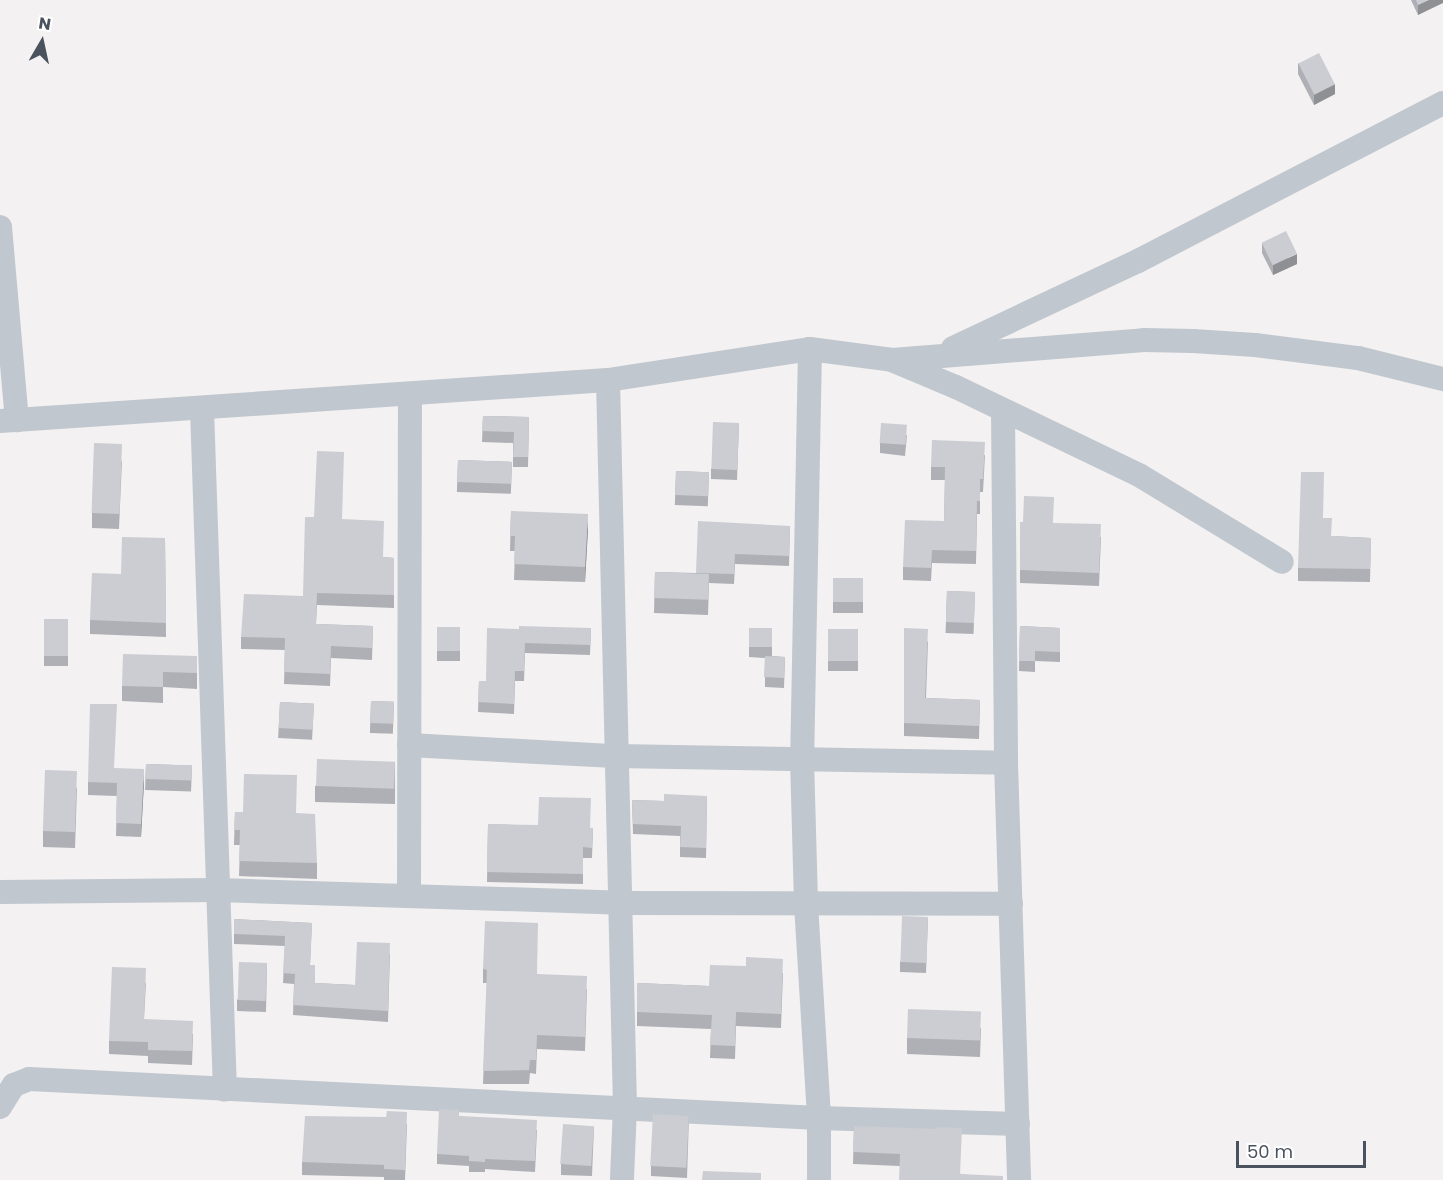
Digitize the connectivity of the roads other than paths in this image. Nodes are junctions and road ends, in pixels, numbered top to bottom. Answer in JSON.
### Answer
{"nodes":[{"id":1,"x":1443,"y":103,"type":"edge"},
{"id":2,"x":0,"y":227,"type":"edge"},
{"id":3,"x":810,"y":349,"type":"junction"},
{"id":4,"x":937,"y":356,"type":"junction"},
{"id":5,"x":892,"y":360,"type":"junction"},
{"id":6,"x":1443,"y":379,"type":"edge"},
{"id":7,"x":608,"y":380,"type":"junction"},
{"id":8,"x":410,"y":395,"type":"junction"},
{"id":9,"x":202,"y":409,"type":"junction"},
{"id":10,"x":1003,"y":411,"type":"junction"},
{"id":11,"x":9,"y":420,"type":"edge"},
{"id":12,"x":1282,"y":562,"type":"dead end"},
{"id":13,"x":409,"y":745,"type":"junction"},
{"id":14,"x":615,"y":756,"type":"junction"},
{"id":15,"x":802,"y":759,"type":"junction"},
{"id":16,"x":1006,"y":763,"type":"junction"},
{"id":17,"x":218,"y":890,"type":"junction"},
{"id":18,"x":0,"y":892,"type":"edge"},
{"id":19,"x":409,"y":896,"type":"junction"},
{"id":20,"x":621,"y":903,"type":"junction"},
{"id":21,"x":806,"y":904,"type":"junction"},
{"id":22,"x":1011,"y":904,"type":"junction"},
{"id":23,"x":225,"y":1090,"type":"junction"},
{"id":24,"x":2,"y":1100,"type":"edge"},
{"id":25,"x":625,"y":1107,"type":"junction"},
{"id":26,"x":819,"y":1118,"type":"junction"},
{"id":27,"x":1018,"y":1124,"type":"junction"},
{"id":28,"x":622,"y":1180,"type":"edge"},
{"id":29,"x":819,"y":1180,"type":"edge"},
{"id":30,"x":1019,"y":1180,"type":"edge"}],
"edges":[{"from":1,"to":4,"type":"street"},
{"from":2,"to":11,"type":"street"},
{"from":3,"to":5,"type":"street"},
{"from":3,"to":7,"type":"street"},
{"from":3,"to":15,"type":"street"},
{"from":4,"to":5,"type":"street"},
{"from":4,"to":6,"type":"street"},
{"from":5,"to":10,"type":"street"},
{"from":7,"to":8,"type":"street"},
{"from":7,"to":14,"type":"street"},
{"from":8,"to":9,"type":"street"},
{"from":8,"to":13,"type":"street"},
{"from":9,"to":11,"type":"street"},
{"from":9,"to":17,"type":"street"},
{"from":10,"to":12,"type":"street"},
{"from":10,"to":16,"type":"street"},
{"from":13,"to":14,"type":"street"},
{"from":13,"to":19,"type":"street"},
{"from":14,"to":15,"type":"street"},
{"from":14,"to":20,"type":"street"},
{"from":15,"to":16,"type":"street"},
{"from":15,"to":21,"type":"street"},
{"from":16,"to":22,"type":"street"},
{"from":17,"to":18,"type":"street"},
{"from":17,"to":19,"type":"street"},
{"from":17,"to":23,"type":"street"},
{"from":19,"to":20,"type":"street"},
{"from":20,"to":21,"type":"street"},
{"from":20,"to":25,"type":"street"},
{"from":21,"to":22,"type":"street"},
{"from":21,"to":26,"type":"street"},
{"from":22,"to":27,"type":"street"},
{"from":23,"to":24,"type":"street"},
{"from":23,"to":25,"type":"street"},
{"from":25,"to":26,"type":"street"},
{"from":25,"to":28,"type":"street"},
{"from":26,"to":27,"type":"street"},
{"from":26,"to":29,"type":"street"},
{"from":27,"to":30,"type":"street"}]}
